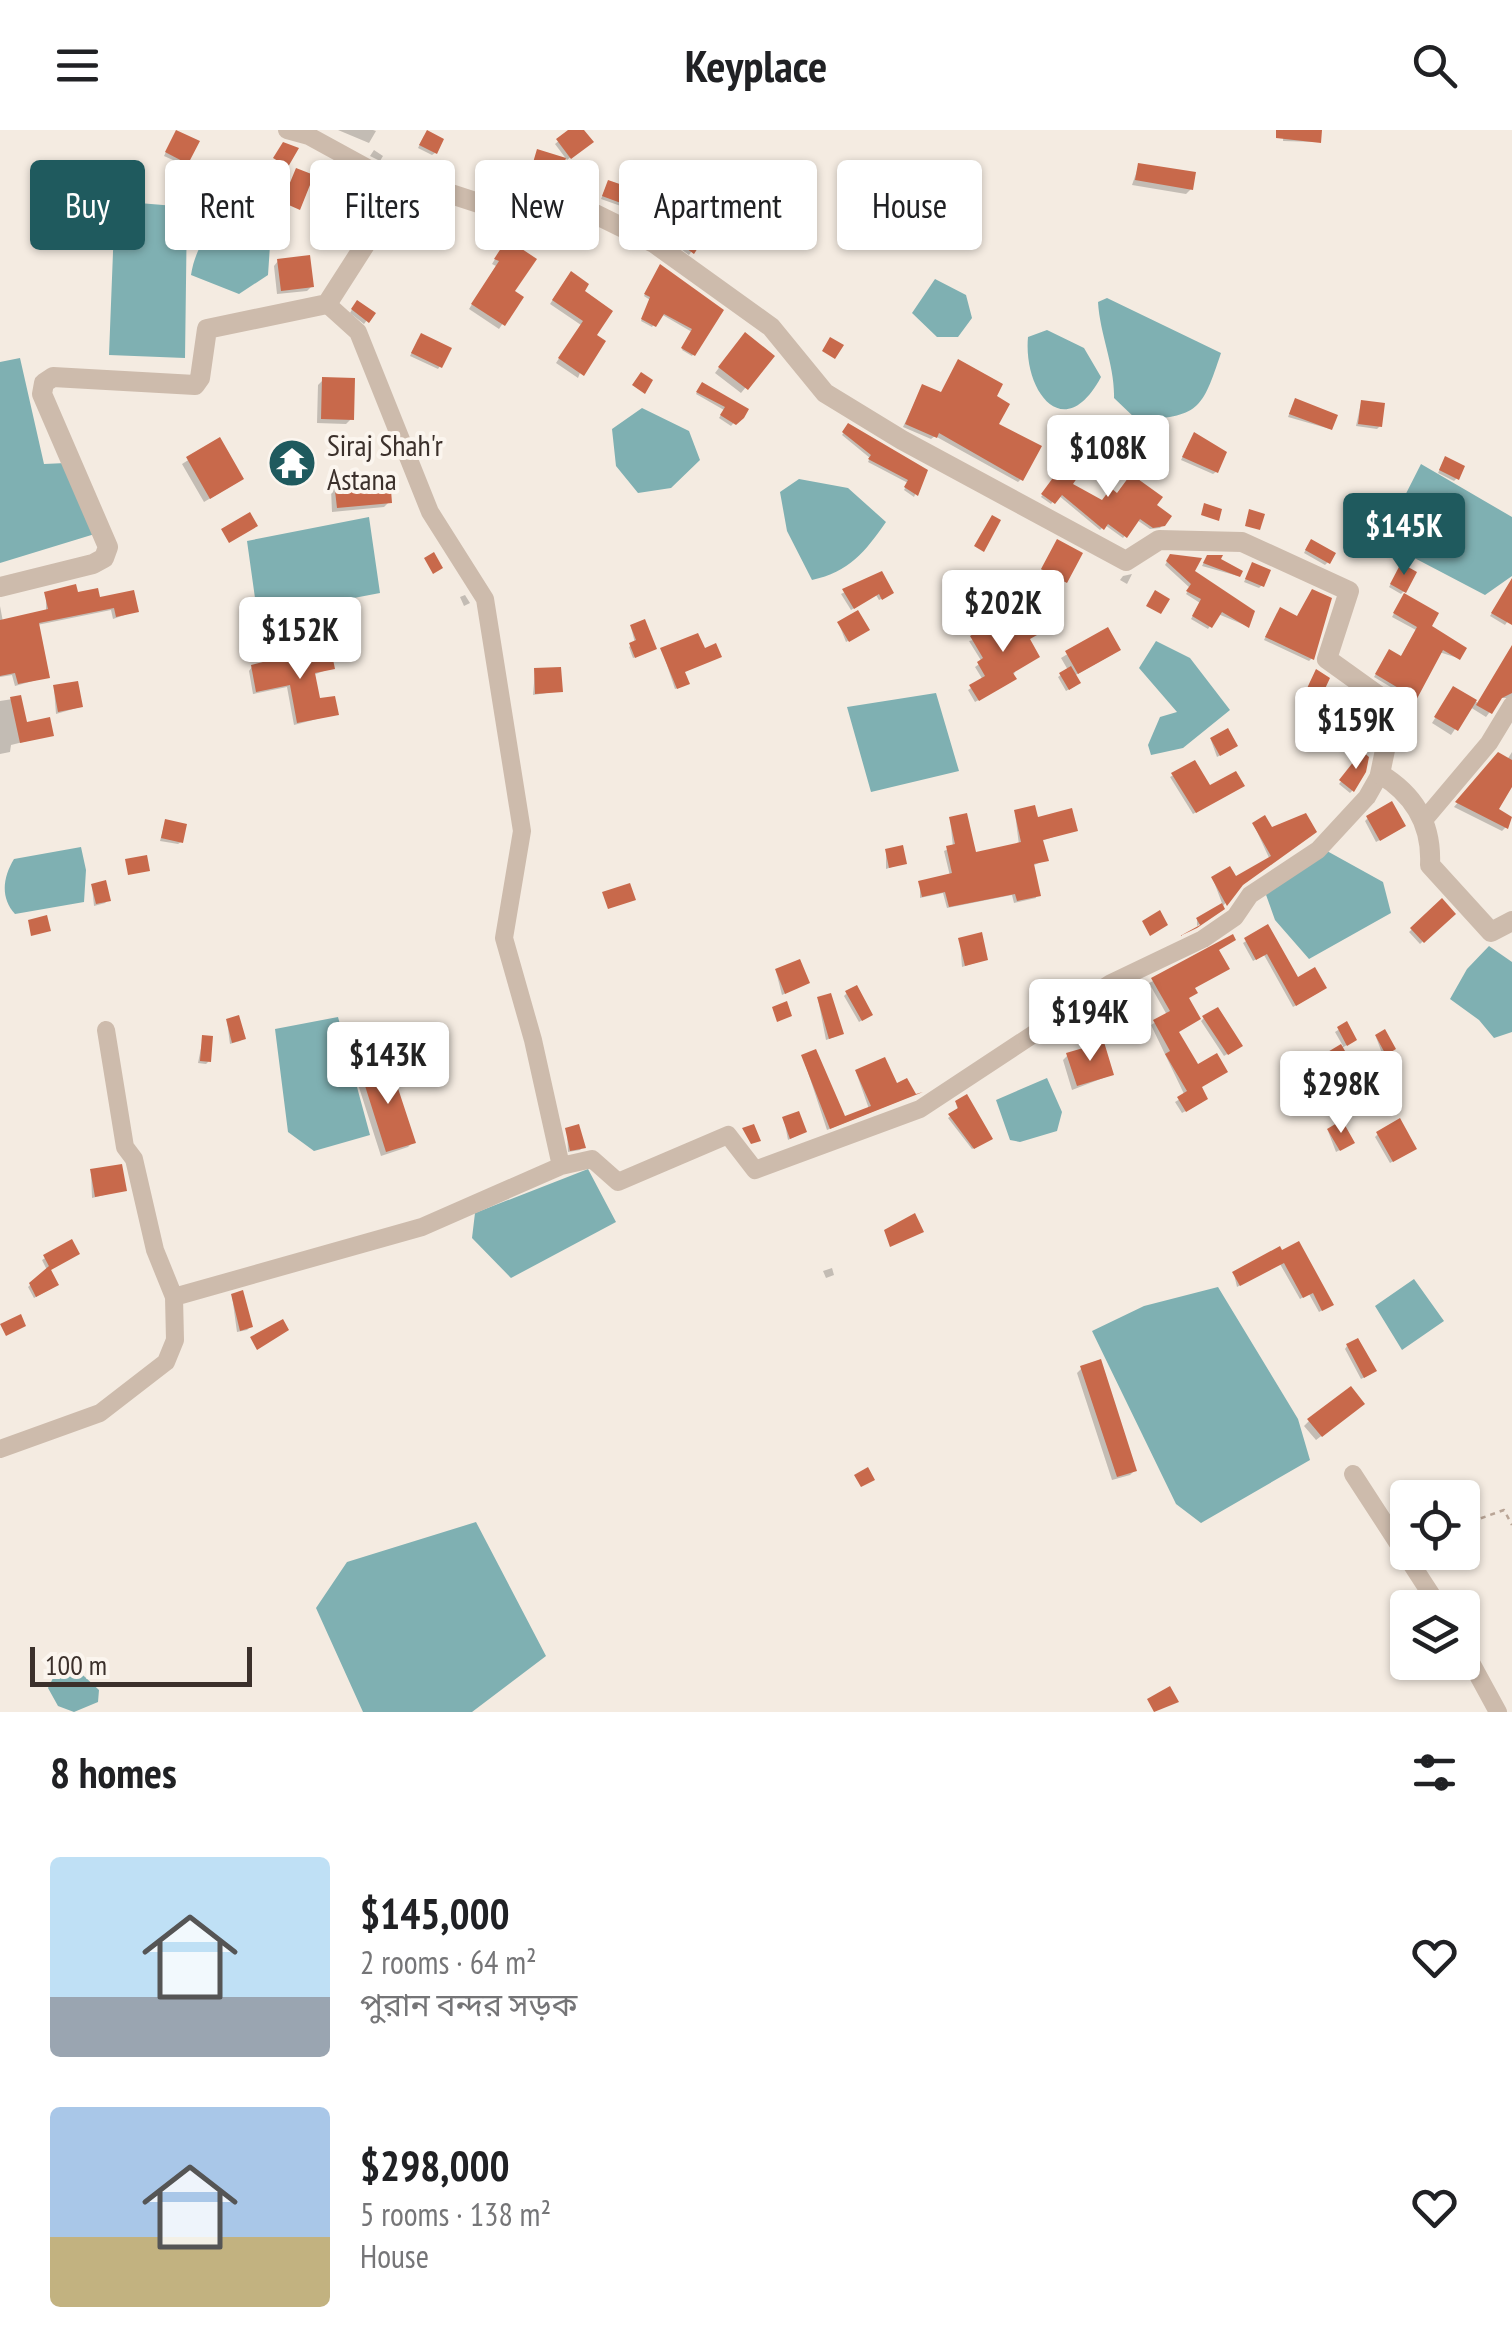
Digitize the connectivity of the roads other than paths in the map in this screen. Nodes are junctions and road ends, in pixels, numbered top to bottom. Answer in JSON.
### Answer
{"nodes":[{"id":1,"x":286,"y":130,"type":"edge"},
{"id":2,"x":353,"y":160,"type":"edge"},
{"id":3,"x":455,"y":194,"type":"edge"},
{"id":4,"x":362,"y":250,"type":"edge"},
{"id":5,"x":327,"y":304,"type":"junction"},
{"id":6,"x":0,"y":587,"type":"edge"},
{"id":7,"x":1512,"y":705,"type":"edge"},
{"id":8,"x":1380,"y":774,"type":"junction"},
{"id":9,"x":1424,"y":820,"type":"junction"},
{"id":10,"x":1512,"y":922,"type":"edge"},
{"id":11,"x":106,"y":1030,"type":"dead end"},
{"id":12,"x":560,"y":1166,"type":"junction"},
{"id":13,"x":174,"y":1296,"type":"junction"},
{"id":14,"x":0,"y":1449,"type":"edge"},
{"id":15,"x":1352,"y":1474,"type":"dead end"},
{"id":16,"x":1428,"y":1590,"type":"edge"},
{"id":17,"x":1480,"y":1679,"type":"edge"},
{"id":18,"x":1498,"y":1712,"type":"edge"}],
"edges":[{"from":1,"to":2,"type":"street"},
{"from":3,"to":8,"type":"street"},
{"from":4,"to":5,"type":"street"},
{"from":5,"to":6,"type":"street"},
{"from":5,"to":12,"type":"street"},
{"from":7,"to":9,"type":"street"},
{"from":8,"to":9,"type":"street"},
{"from":8,"to":12,"type":"street"},
{"from":9,"to":10,"type":"street"},
{"from":11,"to":13,"type":"street"},
{"from":12,"to":13,"type":"street"},
{"from":13,"to":14,"type":"street"},
{"from":15,"to":16,"type":"street"},
{"from":17,"to":18,"type":"street"}]}
